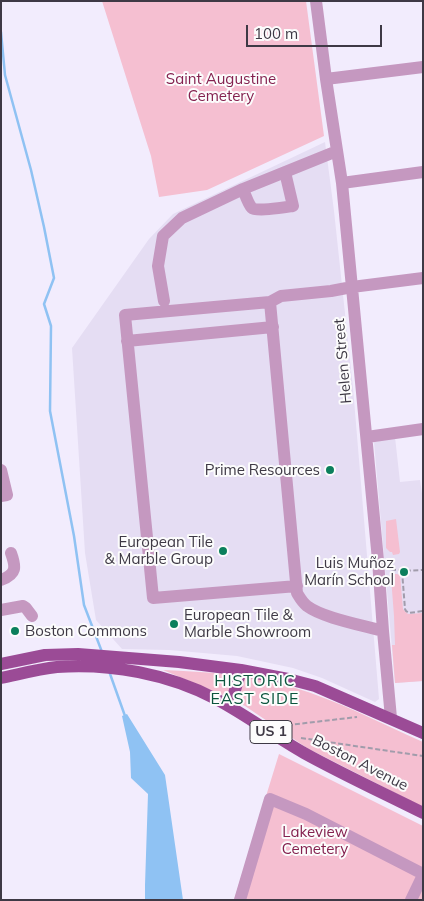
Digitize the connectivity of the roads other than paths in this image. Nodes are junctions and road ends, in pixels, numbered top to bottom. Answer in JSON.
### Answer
{"nodes":[{"id":1,"x":316,"y":1,"type":"edge"},
{"id":2,"x":423,"y":67,"type":"edge"},
{"id":3,"x":326,"y":79,"type":"junction"},
{"id":4,"x":337,"y":151,"type":"junction"},
{"id":5,"x":285,"y":172,"type":"junction"},
{"id":6,"x":423,"y":172,"type":"edge"},
{"id":7,"x":342,"y":183,"type":"junction"},
{"id":8,"x":243,"y":189,"type":"junction"},
{"id":9,"x":423,"y":278,"type":"edge"},
{"id":10,"x":352,"y":287,"type":"junction"},
{"id":11,"x":164,"y":301,"type":"dead end"},
{"id":12,"x":270,"y":302,"type":"junction"},
{"id":13,"x":273,"y":327,"type":"junction"},
{"id":14,"x":127,"y":341,"type":"junction"},
{"id":15,"x":423,"y":429,"type":"edge"},
{"id":16,"x":367,"y":437,"type":"junction"},
{"id":17,"x":1,"y":470,"type":"edge"},
{"id":18,"x":1,"y":496,"type":"edge"},
{"id":19,"x":11,"y":552,"type":"dead end"},
{"id":20,"x":1,"y":580,"type":"edge"},
{"id":21,"x":296,"y":586,"type":"junction"},
{"id":22,"x":1,"y":610,"type":"edge"},
{"id":23,"x":32,"y":616,"type":"dead end"},
{"id":24,"x":383,"y":631,"type":"junction"},
{"id":25,"x":80,"y":660,"type":"junction"},
{"id":26,"x":1,"y":664,"type":"edge"},
{"id":27,"x":241,"y":670,"type":"junction"},
{"id":28,"x":1,"y":678,"type":"edge"},
{"id":29,"x":230,"y":707,"type":"junction"},
{"id":30,"x":391,"y":718,"type":"junction"},
{"id":31,"x":423,"y":733,"type":"edge"},
{"id":32,"x":423,"y":813,"type":"edge"},
{"id":33,"x":423,"y":874,"type":"edge"},
{"id":34,"x":240,"y":900,"type":"edge"},
{"id":35,"x":411,"y":900,"type":"edge"}],
"edges":[{"from":1,"to":3,"type":"street","name":"Helen Street"},
{"from":2,"to":3,"type":"street"},
{"from":3,"to":4,"type":"street","name":"Helen Street"},
{"from":4,"to":5,"type":"street"},
{"from":4,"to":7,"type":"street","name":"Helen Street"},
{"from":5,"to":8,"type":"street"},
{"from":5,"to":8,"type":"street"},
{"from":6,"to":7,"type":"street"},
{"from":7,"to":10,"type":"street","name":"Helen Street"},
{"from":8,"to":11,"type":"street"},
{"from":9,"to":10,"type":"street"},
{"from":10,"to":12,"type":"street"},
{"from":10,"to":16,"type":"street","name":"Helen Street"},
{"from":12,"to":13,"type":"street"},
{"from":12,"to":14,"type":"street"},
{"from":13,"to":14,"type":"street"},
{"from":13,"to":21,"type":"street"},
{"from":14,"to":21,"type":"street"},
{"from":15,"to":16,"type":"street"},
{"from":16,"to":24,"type":"street","name":"Helen Street"},
{"from":17,"to":18,"type":"street"},
{"from":19,"to":20,"type":"street"},
{"from":21,"to":24,"type":"street"},
{"from":22,"to":23,"type":"street"},
{"from":24,"to":30,"type":"street","name":"Helen Street"},
{"from":25,"to":26,"type":"main road","name":"Boston Avenue","number":"US 1"},
{"from":25,"to":27,"type":"main road","name":"Boston Avenue","number":"US 1"},
{"from":25,"to":28,"type":"main road","name":"Boston Avenue","number":"US 1"},
{"from":25,"to":29,"type":"main road","name":"Boston Avenue","number":"US 1"},
{"from":27,"to":29,"type":"main road"},
{"from":27,"to":30,"type":"main road","name":"Boston Avenue","number":"US 1"},
{"from":29,"to":32,"type":"main road","name":"Boston Avenue","number":"US 1"},
{"from":30,"to":31,"type":"main road","name":"Boston Avenue","number":"US 1"},
{"from":33,"to":34,"type":"street"},
{"from":33,"to":35,"type":"street"}]}
